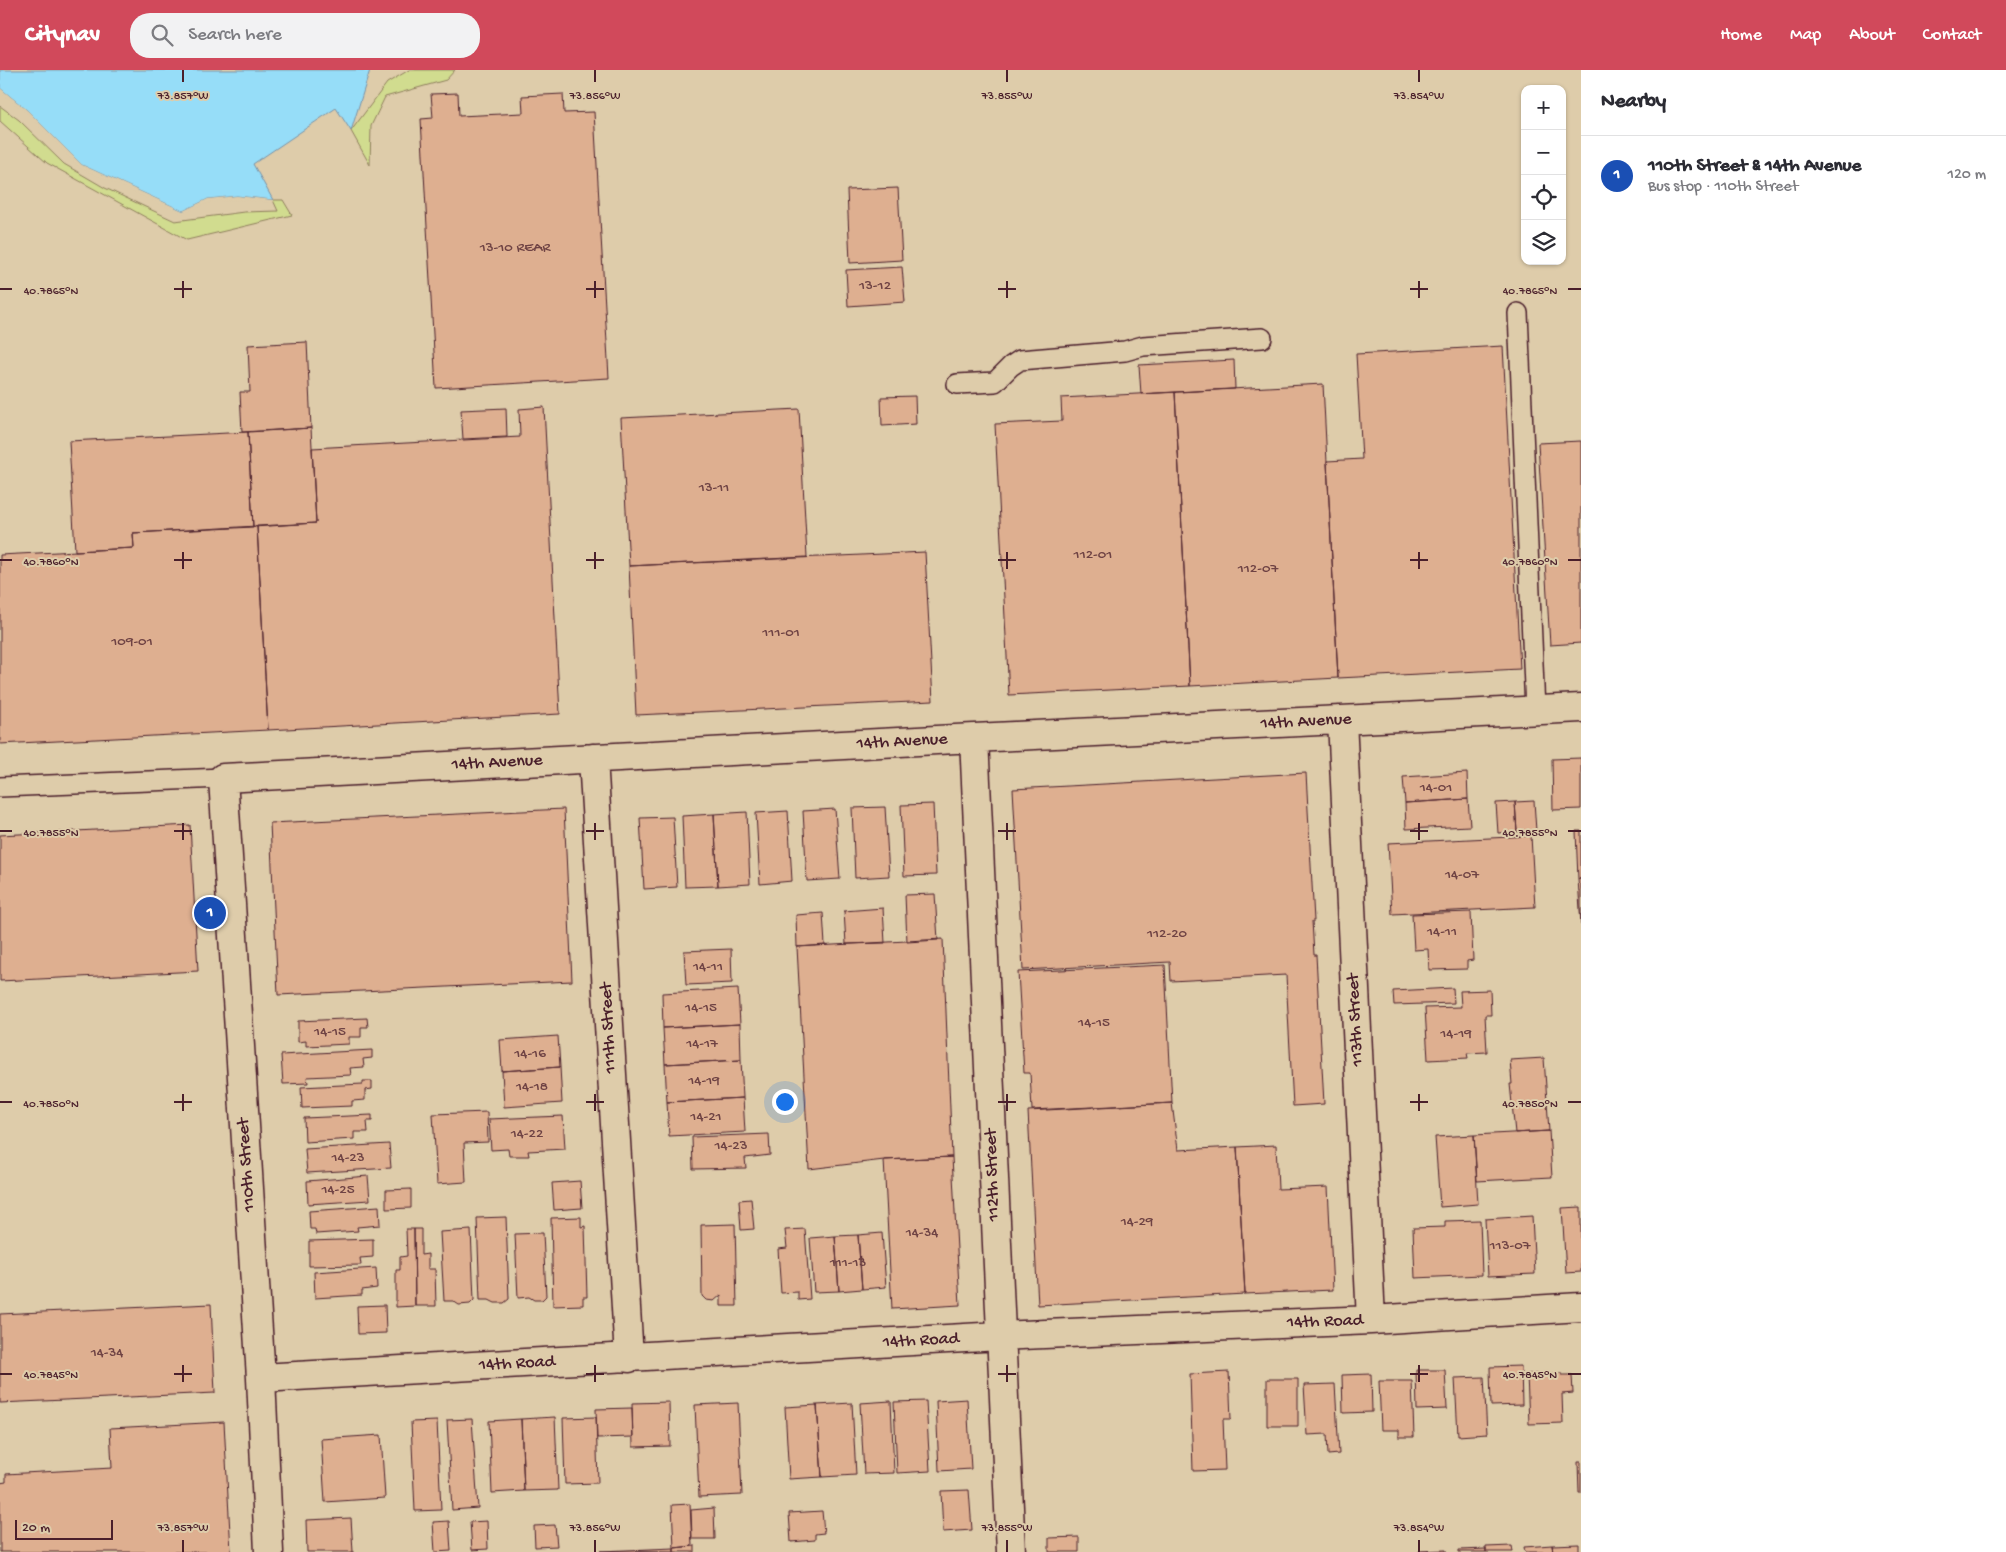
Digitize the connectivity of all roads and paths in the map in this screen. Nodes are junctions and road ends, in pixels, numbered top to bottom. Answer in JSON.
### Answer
{"nodes":[{"id":1,"x":1518,"y":313,"type":"dead end"},
{"id":2,"x":1262,"y":338,"type":"dead end"},
{"id":3,"x":957,"y":384,"type":"dead end"},
{"id":4,"x":1581,"y":708,"type":"edge"},
{"id":5,"x":1535,"y":710,"type":"junction"},
{"id":6,"x":1342,"y":720,"type":"junction"},
{"id":7,"x":974,"y":738,"type":"junction"},
{"id":8,"x":593,"y":758,"type":"junction"},
{"id":9,"x":223,"y":778,"type":"junction"},
{"id":10,"x":0,"y":787,"type":"edge"},
{"id":11,"x":1581,"y":1307,"type":"edge"},
{"id":12,"x":1371,"y":1320,"type":"junction"},
{"id":13,"x":1000,"y":1336,"type":"junction"},
{"id":14,"x":629,"y":1358,"type":"junction"},
{"id":15,"x":261,"y":1378,"type":"junction"},
{"id":16,"x":269,"y":1552,"type":"edge"},
{"id":17,"x":1011,"y":1552,"type":"edge"}],
"edges":[{"from":1,"to":5,"type":"lane"},
{"from":2,"to":3,"type":"lane"},
{"from":4,"to":5,"type":"street","name":"14th Avenue"},
{"from":5,"to":6,"type":"street","name":"14th Avenue"},
{"from":6,"to":7,"type":"street","name":"14th Avenue"},
{"from":6,"to":12,"type":"street","name":"113th Street"},
{"from":7,"to":8,"type":"street","name":"14th Avenue"},
{"from":7,"to":13,"type":"street","name":"112th Street"},
{"from":8,"to":9,"type":"street","name":"14th Avenue"},
{"from":8,"to":14,"type":"street","name":"111th Street"},
{"from":9,"to":10,"type":"lane"},
{"from":9,"to":15,"type":"street","name":"110th Street"},
{"from":11,"to":12,"type":"street","name":"14th Road"},
{"from":12,"to":13,"type":"street","name":"14th Road"},
{"from":13,"to":14,"type":"street","name":"14th Road"},
{"from":13,"to":17,"type":"street","name":"112th Street"},
{"from":14,"to":15,"type":"street","name":"14th Road"},
{"from":15,"to":16,"type":"street","name":"110th Street"}]}
